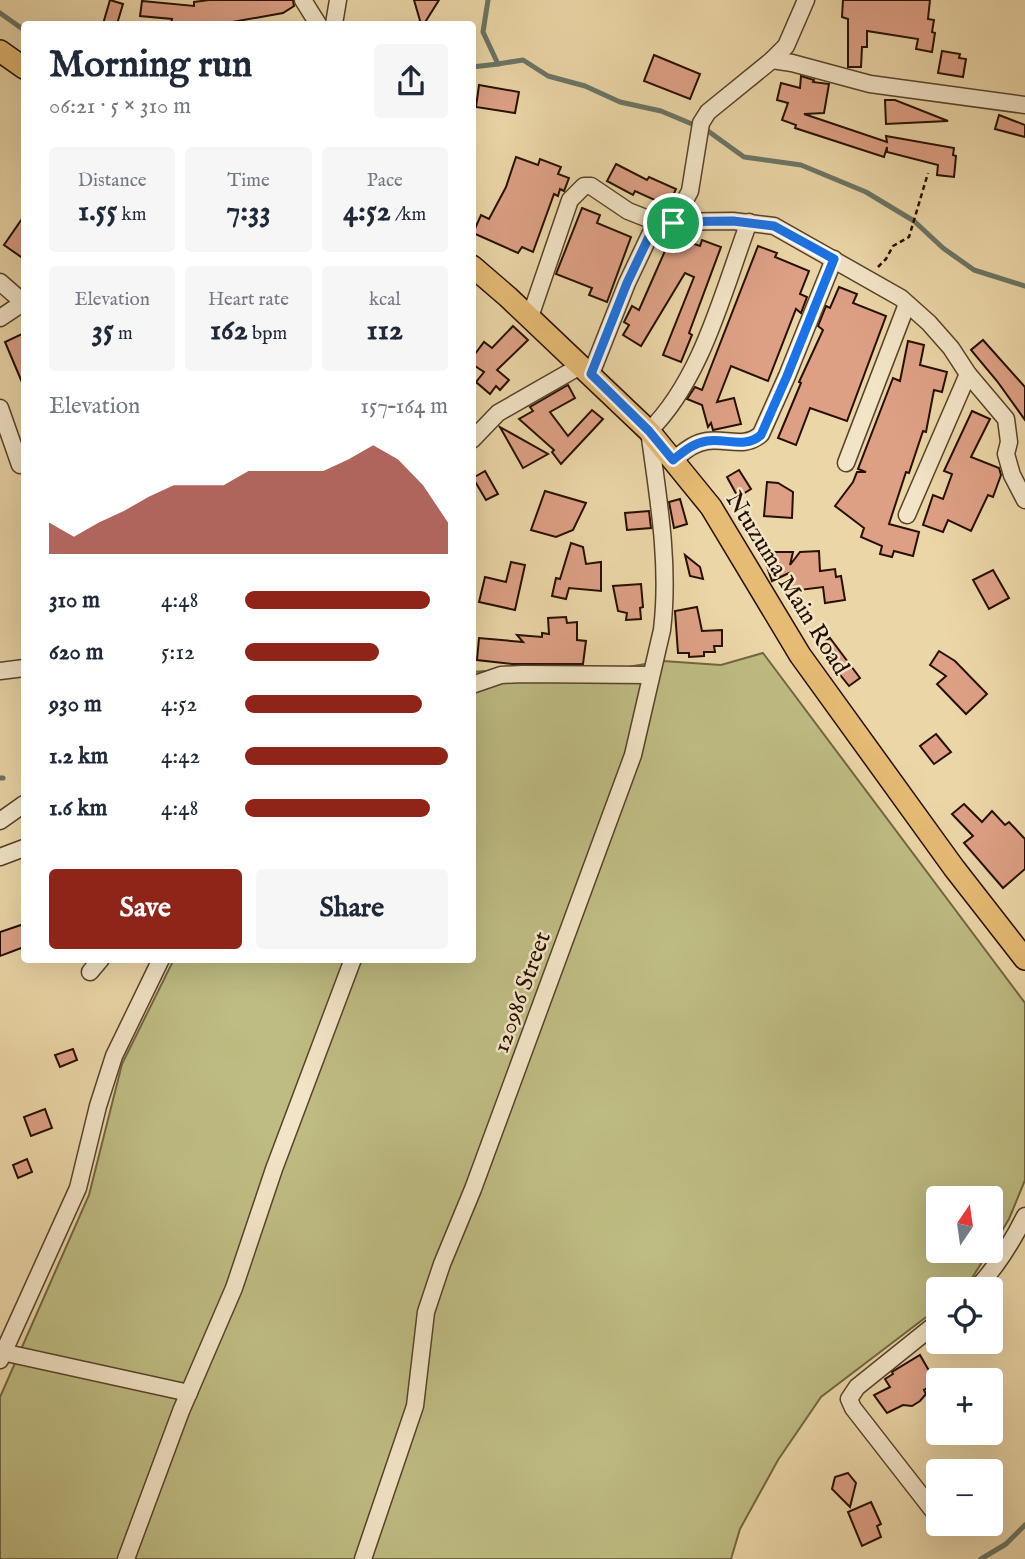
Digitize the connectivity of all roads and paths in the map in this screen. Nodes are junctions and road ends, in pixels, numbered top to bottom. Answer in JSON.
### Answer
{"nodes":[{"id":1,"x":303,"y":0,"type":"edge"},
{"id":2,"x":338,"y":0,"type":"edge"},
{"id":3,"x":806,"y":0,"type":"edge"},
{"id":4,"x":316,"y":21,"type":"edge"},
{"id":5,"x":334,"y":21,"type":"edge"},
{"id":6,"x":0,"y":51,"type":"edge"},
{"id":7,"x":772,"y":60,"type":"junction"},
{"id":8,"x":21,"y":66,"type":"edge"},
{"id":9,"x":1025,"y":105,"type":"edge"},
{"id":10,"x":928,"y":173,"type":"dead end"},
{"id":11,"x":665,"y":222,"type":"junction"},
{"id":12,"x":749,"y":222,"type":"junction"},
{"id":13,"x":834,"y":259,"type":"junction"},
{"id":14,"x":476,"y":270,"type":"edge"},
{"id":15,"x":859,"y":274,"type":"junction"},
{"id":16,"x":0,"y":282,"type":"edge"},
{"id":17,"x":21,"y":300,"type":"edge"},
{"id":18,"x":21,"y":304,"type":"edge"},
{"id":19,"x":907,"y":304,"type":"junction"},
{"id":20,"x":530,"y":317,"type":"junction"},
{"id":21,"x":0,"y":318,"type":"edge"},
{"id":22,"x":586,"y":370,"type":"junction"},
{"id":23,"x":968,"y":374,"type":"junction"},
{"id":24,"x":0,"y":408,"type":"edge"},
{"id":25,"x":649,"y":431,"type":"junction"},
{"id":26,"x":476,"y":436,"type":"edge"},
{"id":27,"x":673,"y":460,"type":"junction"},
{"id":28,"x":846,"y":463,"type":"dead end"},
{"id":29,"x":20,"y":465,"type":"dead end"},
{"id":30,"x":1025,"y":500,"type":"edge"},
{"id":31,"x":907,"y":515,"type":"dead end"},
{"id":32,"x":21,"y":668,"type":"edge"},
{"id":33,"x":0,"y":671,"type":"edge"},
{"id":34,"x":650,"y":675,"type":"junction"},
{"id":35,"x":476,"y":684,"type":"edge"},
{"id":36,"x":21,"y":806,"type":"edge"},
{"id":37,"x":0,"y":821,"type":"edge"},
{"id":38,"x":21,"y":849,"type":"edge"},
{"id":39,"x":0,"y":857,"type":"edge"},
{"id":40,"x":1025,"y":959,"type":"edge"},
{"id":41,"x":98,"y":963,"type":"edge"},
{"id":42,"x":159,"y":963,"type":"edge"},
{"id":43,"x":352,"y":963,"type":"edge"},
{"id":44,"x":90,"y":972,"type":"dead end"},
{"id":45,"x":1025,"y":1216,"type":"edge"},
{"id":46,"x":987,"y":1277,"type":"edge"},
{"id":47,"x":926,"y":1332,"type":"edge"},
{"id":48,"x":1,"y":1356,"type":"edge"},
{"id":49,"x":189,"y":1393,"type":"junction"},
{"id":50,"x":926,"y":1502,"type":"edge"},
{"id":51,"x":126,"y":1559,"type":"edge"},
{"id":52,"x":363,"y":1559,"type":"edge"}],
"edges":[{"from":1,"to":4,"type":"street"},
{"from":2,"to":5,"type":"street"},
{"from":3,"to":7,"type":"street"},
{"from":6,"to":8,"type":"main road"},
{"from":7,"to":9,"type":"street"},
{"from":7,"to":11,"type":"street"},
{"from":10,"to":15,"type":"path"},
{"from":11,"to":12,"type":"street"},
{"from":11,"to":20,"type":"street"},
{"from":11,"to":22,"type":"street"},
{"from":12,"to":13,"type":"street"},
{"from":12,"to":25,"type":"street"},
{"from":13,"to":15,"type":"street"},
{"from":13,"to":27,"type":"street"},
{"from":14,"to":20,"type":"main road","name":"Ntuzuma Main Road"},
{"from":15,"to":19,"type":"street"},
{"from":16,"to":17,"type":"street"},
{"from":18,"to":21,"type":"street"},
{"from":19,"to":23,"type":"street"},
{"from":19,"to":28,"type":"street"},
{"from":20,"to":22,"type":"main road","name":"Ntuzuma Main Road"},
{"from":22,"to":25,"type":"main road","name":"Ntuzuma Main Road"},
{"from":22,"to":26,"type":"street"},
{"from":23,"to":30,"type":"street"},
{"from":23,"to":31,"type":"street"},
{"from":24,"to":29,"type":"street"},
{"from":25,"to":27,"type":"main road","name":"Ntuzuma Main Road"},
{"from":25,"to":34,"type":"street","name":"120986 Street"},
{"from":27,"to":40,"type":"main road","name":"Ntuzuma Main Road"},
{"from":32,"to":33,"type":"street"},
{"from":34,"to":35,"type":"street"},
{"from":34,"to":52,"type":"street","name":"120986 Street"},
{"from":36,"to":37,"type":"street"},
{"from":38,"to":39,"type":"street"},
{"from":41,"to":44,"type":"street"},
{"from":42,"to":48,"type":"street"},
{"from":43,"to":49,"type":"street"},
{"from":45,"to":46,"type":"street"},
{"from":47,"to":50,"type":"street"},
{"from":48,"to":49,"type":"street"},
{"from":49,"to":51,"type":"street"}]}
